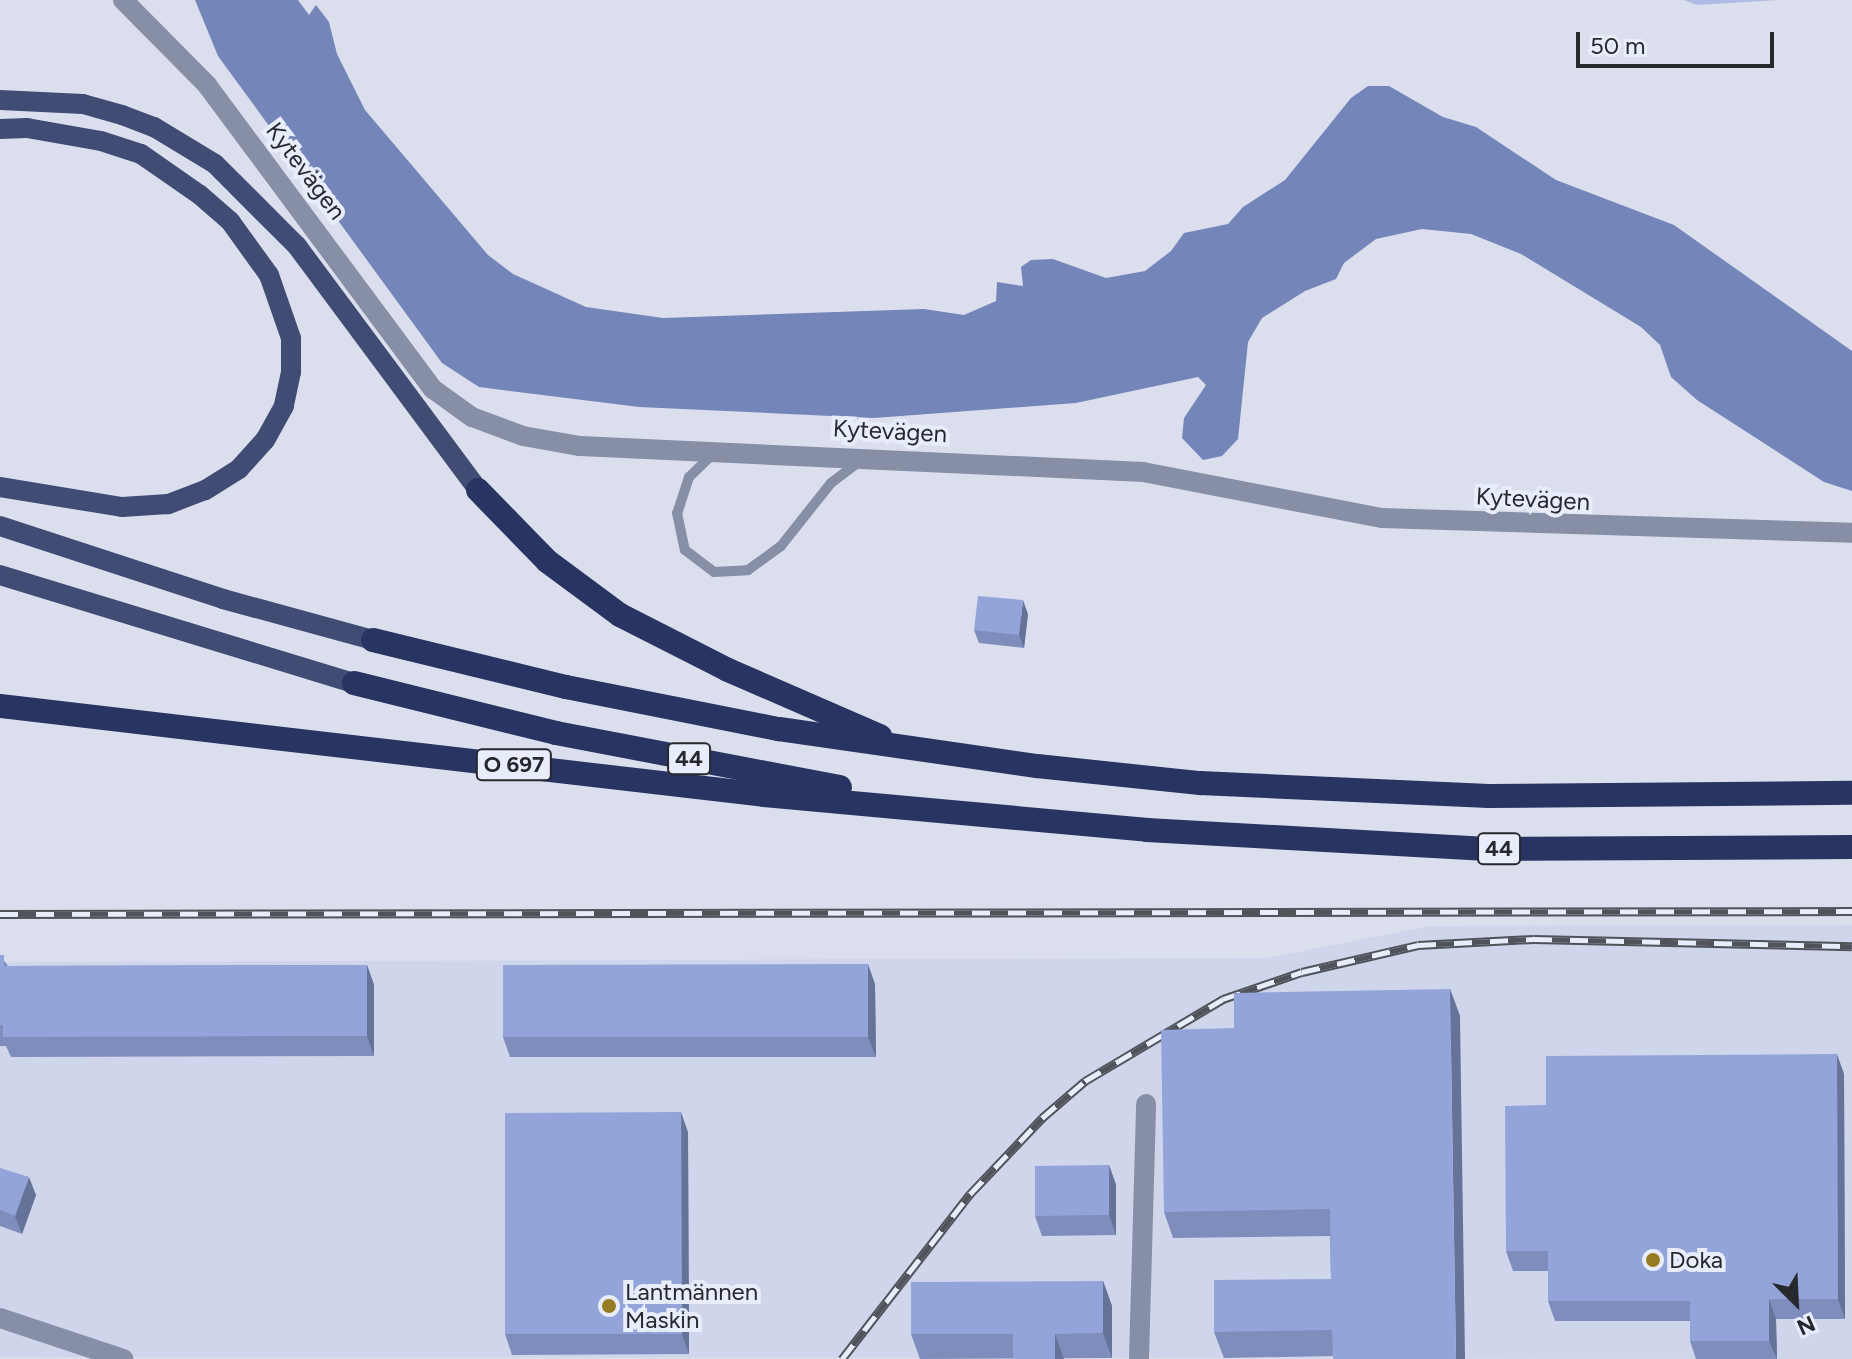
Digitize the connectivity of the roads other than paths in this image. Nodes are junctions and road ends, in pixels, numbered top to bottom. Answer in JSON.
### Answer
{"nodes":[{"id":1,"x":123,"y":0,"type":"edge"},
{"id":2,"x":0,"y":100,"type":"edge"},
{"id":3,"x":0,"y":129,"type":"edge"},
{"id":4,"x":716,"y":451,"type":"junction"},
{"id":5,"x":867,"y":456,"type":"junction"},
{"id":6,"x":0,"y":487,"type":"edge"},
{"id":7,"x":478,"y":490,"type":"joint"},
{"id":8,"x":0,"y":526,"type":"edge"},
{"id":9,"x":1852,"y":533,"type":"edge"},
{"id":10,"x":0,"y":575,"type":"edge"},
{"id":11,"x":373,"y":640,"type":"joint"},
{"id":12,"x":354,"y":683,"type":"joint"},
{"id":13,"x":0,"y":706,"type":"edge"},
{"id":14,"x":912,"y":750,"type":"junction"},
{"id":15,"x":1852,"y":793,"type":"edge"},
{"id":16,"x":1028,"y":818,"type":"junction"},
{"id":17,"x":1852,"y":847,"type":"edge"},
{"id":18,"x":1146,"y":1104,"type":"dead end"},
{"id":19,"x":0,"y":1318,"type":"edge"},
{"id":20,"x":123,"y":1359,"type":"edge"},
{"id":21,"x":1139,"y":1359,"type":"edge"}],
"edges":[{"from":1,"to":4,"type":"street","name":"Kytevägen"},
{"from":2,"to":7,"type":"main road"},
{"from":3,"to":6,"type":"main road"},
{"from":4,"to":5,"type":"street","name":"Kytevägen"},
{"from":4,"to":5,"type":"lane"},
{"from":5,"to":9,"type":"street","name":"Kytevägen"},
{"from":7,"to":14,"type":"highway"},
{"from":8,"to":11,"type":"main road","number":"44"},
{"from":10,"to":12,"type":"main road","number":"44"},
{"from":11,"to":14,"type":"highway","number":"44"},
{"from":12,"to":16,"type":"highway","number":"44"},
{"from":13,"to":16,"type":"highway","number":"O 697"},
{"from":14,"to":15,"type":"highway","number":"44"},
{"from":16,"to":17,"type":"highway","number":"44"},
{"from":18,"to":21,"type":"street"},
{"from":19,"to":20,"type":"street"}]}
